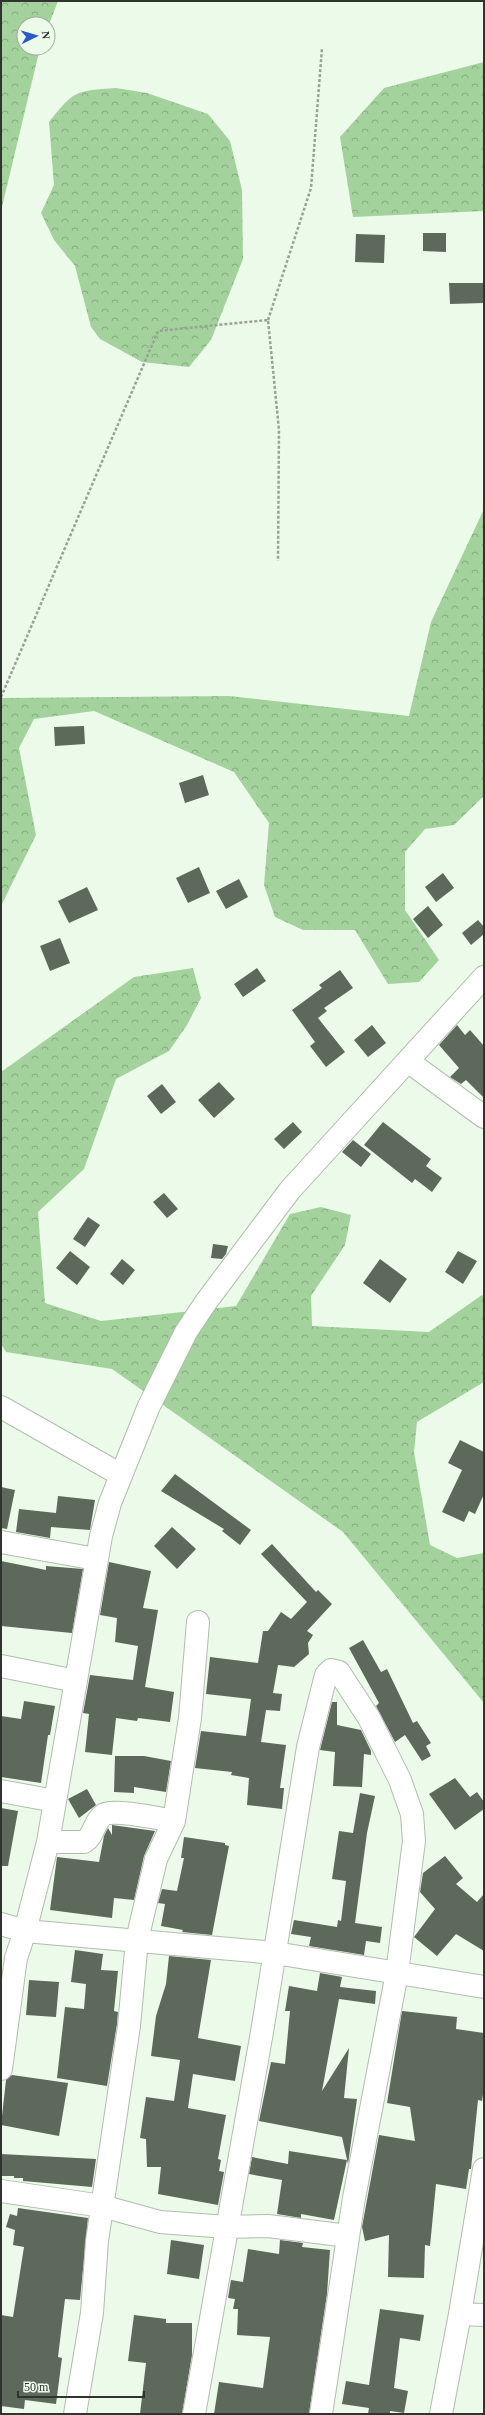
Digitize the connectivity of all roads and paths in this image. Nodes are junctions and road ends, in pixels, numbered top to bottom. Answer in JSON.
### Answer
{"nodes":[{"id":1,"x":322,"y":48,"type":"dead end"},
{"id":2,"x":268,"y":320,"type":"junction"},
{"id":3,"x":278,"y":561,"type":"dead end"},
{"id":4,"x":1,"y":697,"type":"edge"},
{"id":5,"x":484,"y":977,"type":"edge"},
{"id":6,"x":409,"y":1062,"type":"junction"},
{"id":7,"x":484,"y":1117,"type":"edge"},
{"id":8,"x":1,"y":1407,"type":"edge"},
{"id":9,"x":121,"y":1474,"type":"junction"},
{"id":10,"x":1,"y":1542,"type":"edge"},
{"id":11,"x":96,"y":1559,"type":"junction"},
{"id":12,"x":198,"y":1622,"type":"dead end"},
{"id":13,"x":1,"y":1666,"type":"edge"},
{"id":14,"x":76,"y":1680,"type":"junction"},
{"id":15,"x":1,"y":1791,"type":"edge"},
{"id":16,"x":55,"y":1802,"type":"junction"},
{"id":17,"x":174,"y":1821,"type":"junction"},
{"id":18,"x":48,"y":1842,"type":"junction"},
{"id":19,"x":1,"y":1924,"type":"edge"},
{"id":20,"x":25,"y":1931,"type":"junction"},
{"id":21,"x":137,"y":1940,"type":"junction"},
{"id":22,"x":275,"y":1953,"type":"junction"},
{"id":23,"x":397,"y":1973,"type":"junction"},
{"id":24,"x":484,"y":1987,"type":"edge"},
{"id":25,"x":2,"y":2059,"type":"edge"},
{"id":26,"x":484,"y":2169,"type":"edge"},
{"id":27,"x":1,"y":2191,"type":"edge"},
{"id":28,"x":102,"y":2206,"type":"junction"},
{"id":29,"x":227,"y":2228,"type":"junction"},
{"id":30,"x":348,"y":2236,"type":"junction"},
{"id":31,"x":460,"y":2314,"type":"junction"},
{"id":32,"x":484,"y":2315,"type":"edge"},
{"id":33,"x":75,"y":2414,"type":"edge"},
{"id":34,"x":194,"y":2414,"type":"edge"},
{"id":35,"x":321,"y":2414,"type":"edge"},
{"id":36,"x":440,"y":2414,"type":"edge"}],
"edges":[{"from":1,"to":2,"type":"path"},
{"from":2,"to":3,"type":"path"},
{"from":2,"to":4,"type":"path"},
{"from":5,"to":6,"type":"street"},
{"from":6,"to":7,"type":"street"},
{"from":6,"to":9,"type":"street"},
{"from":8,"to":9,"type":"street"},
{"from":9,"to":11,"type":"street"},
{"from":10,"to":11,"type":"street"},
{"from":11,"to":14,"type":"street"},
{"from":12,"to":17,"type":"street"},
{"from":13,"to":14,"type":"street"},
{"from":14,"to":16,"type":"street"},
{"from":15,"to":16,"type":"street"},
{"from":16,"to":18,"type":"street"},
{"from":17,"to":18,"type":"street"},
{"from":17,"to":21,"type":"street"},
{"from":18,"to":20,"type":"street"},
{"from":19,"to":20,"type":"street"},
{"from":20,"to":21,"type":"street"},
{"from":20,"to":25,"type":"street"},
{"from":21,"to":22,"type":"street"},
{"from":21,"to":28,"type":"street"},
{"from":22,"to":23,"type":"street"},
{"from":22,"to":23,"type":"street"},
{"from":22,"to":29,"type":"street"},
{"from":23,"to":24,"type":"street"},
{"from":23,"to":30,"type":"street"},
{"from":26,"to":31,"type":"street"},
{"from":27,"to":28,"type":"street"},
{"from":28,"to":29,"type":"street"},
{"from":28,"to":33,"type":"street"},
{"from":29,"to":30,"type":"street"},
{"from":29,"to":34,"type":"street"},
{"from":30,"to":35,"type":"street"},
{"from":31,"to":32,"type":"street"},
{"from":31,"to":36,"type":"street"}]}
